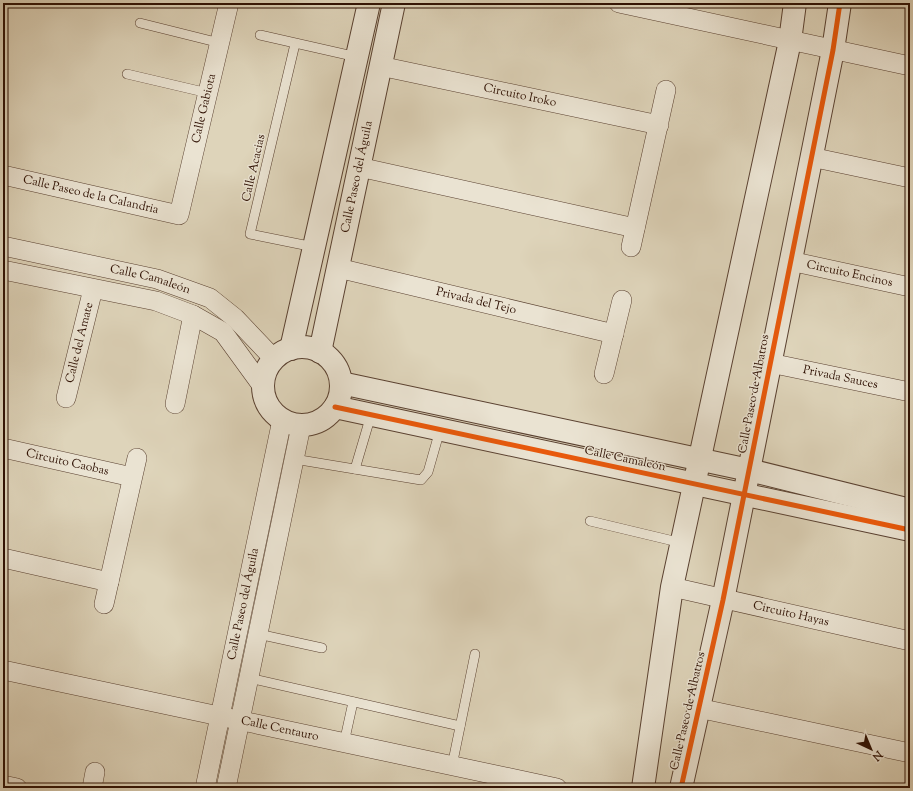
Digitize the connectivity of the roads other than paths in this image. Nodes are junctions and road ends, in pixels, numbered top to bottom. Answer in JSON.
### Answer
{"nodes":[{"id":1,"x":229,"y":3,"type":"edge"},
{"id":2,"x":369,"y":3,"type":"edge"},
{"id":3,"x":394,"y":3,"type":"edge"},
{"id":4,"x":619,"y":3,"type":"edge"},
{"id":5,"x":795,"y":3,"type":"edge"},
{"id":6,"x":840,"y":3,"type":"edge"},
{"id":7,"x":140,"y":23,"type":"dead end"},
{"id":8,"x":260,"y":35,"type":"dead end"},
{"id":9,"x":790,"y":41,"type":"junction"},
{"id":10,"x":220,"y":43,"type":"junction"},
{"id":11,"x":295,"y":44,"type":"junction"},
{"id":12,"x":833,"y":50,"type":"junction"},
{"id":13,"x":357,"y":57,"type":"junction"},
{"id":14,"x":380,"y":66,"type":"junction"},
{"id":15,"x":910,"y":66,"type":"edge"},
{"id":16,"x":126,"y":74,"type":"dead end"},
{"id":17,"x":666,"y":90,"type":"dead end"},
{"id":18,"x":208,"y":93,"type":"junction"},
{"id":19,"x":659,"y":124,"type":"junction"},
{"id":20,"x":811,"y":157,"type":"junction"},
{"id":21,"x":359,"y":167,"type":"junction"},
{"id":22,"x":3,"y":175,"type":"edge"},
{"id":23,"x":910,"y":178,"type":"edge"},
{"id":24,"x":179,"y":215,"type":"joint"},
{"id":25,"x":635,"y":228,"type":"junction"},
{"id":26,"x":3,"y":246,"type":"edge"},
{"id":27,"x":631,"y":246,"type":"dead end"},
{"id":28,"x":314,"y":247,"type":"junction"},
{"id":29,"x":790,"y":261,"type":"junction"},
{"id":30,"x":338,"y":268,"type":"junction"},
{"id":31,"x":3,"y":270,"type":"edge"},
{"id":32,"x":910,"y":287,"type":"edge"},
{"id":33,"x":93,"y":288,"type":"junction"},
{"id":34,"x":622,"y":300,"type":"dead end"},
{"id":35,"x":193,"y":315,"type":"junction"},
{"id":36,"x":614,"y":334,"type":"junction"},
{"id":37,"x":320,"y":352,"type":"junction"},
{"id":38,"x":283,"y":354,"type":"junction"},
{"id":39,"x":770,"y":364,"type":"junction"},
{"id":40,"x":604,"y":374,"type":"dead end"},
{"id":41,"x":341,"y":383,"type":"junction"},
{"id":42,"x":263,"y":387,"type":"junction"},
{"id":43,"x":910,"y":392,"type":"edge"},
{"id":44,"x":66,"y":398,"type":"dead end"},
{"id":45,"x":175,"y":404,"type":"dead end"},
{"id":46,"x":335,"y":407,"type":"junction"},
{"id":47,"x":372,"y":415,"type":"junction"},
{"id":48,"x":291,"y":423,"type":"junction"},
{"id":49,"x":440,"y":430,"type":"junction"},
{"id":50,"x":3,"y":448,"type":"edge"},
{"id":51,"x":137,"y":458,"type":"dead end"},
{"id":52,"x":294,"y":459,"type":"junction"},
{"id":53,"x":701,"y":459,"type":"junction"},
{"id":54,"x":354,"y":469,"type":"junction"},
{"id":55,"x":749,"y":470,"type":"junction"},
{"id":56,"x":132,"y":477,"type":"junction"},
{"id":57,"x":696,"y":484,"type":"junction"},
{"id":58,"x":745,"y":494,"type":"junction"},
{"id":59,"x":910,"y":510,"type":"edge"},
{"id":60,"x":590,"y":521,"type":"dead end"},
{"id":61,"x":910,"y":530,"type":"edge"},
{"id":62,"x":682,"y":543,"type":"junction"},
{"id":63,"x":3,"y":558,"type":"edge"},
{"id":64,"x":109,"y":582,"type":"junction"},
{"id":65,"x":672,"y":587,"type":"junction"},
{"id":66,"x":723,"y":600,"type":"junction"},
{"id":67,"x":104,"y":604,"type":"dead end"},
{"id":68,"x":258,"y":634,"type":"junction"},
{"id":69,"x":910,"y":641,"type":"edge"},
{"id":70,"x":322,"y":648,"type":"dead end"},
{"id":71,"x":475,"y":654,"type":"dead end"},
{"id":72,"x":3,"y":670,"type":"edge"},
{"id":73,"x":249,"y":678,"type":"junction"},
{"id":74,"x":353,"y":702,"type":"junction"},
{"id":75,"x":698,"y":708,"type":"junction"},
{"id":76,"x":220,"y":716,"type":"junction"},
{"id":77,"x":240,"y":720,"type":"junction"},
{"id":78,"x":460,"y":726,"type":"junction"},
{"id":79,"x":344,"y":743,"type":"junction"},
{"id":80,"x":910,"y":753,"type":"edge"},
{"id":81,"x":452,"y":766,"type":"junction"},
{"id":82,"x":3,"y":785,"type":"edge"},
{"id":83,"x":17,"y":788,"type":"edge"},
{"id":84,"x":204,"y":788,"type":"edge"},
{"id":85,"x":226,"y":788,"type":"edge"},
{"id":86,"x":557,"y":788,"type":"edge"},
{"id":87,"x":643,"y":788,"type":"edge"},
{"id":88,"x":681,"y":788,"type":"edge"}],
"edges":[{"from":1,"to":10,"type":"street","name":"Calle Gabiota"},
{"from":2,"to":13,"type":"street"},
{"from":3,"to":14,"type":"street","name":"Calle Paseo del Águila"},
{"from":4,"to":9,"type":"street"},
{"from":5,"to":9,"type":"street"},
{"from":6,"to":12,"type":"street","name":"Calle Paseo de Albatros"},
{"from":7,"to":10,"type":"lane"},
{"from":8,"to":11,"type":"lane"},
{"from":9,"to":12,"type":"street"},
{"from":9,"to":53,"type":"street"},
{"from":10,"to":18,"type":"street","name":"Calle Gabiota"},
{"from":11,"to":13,"type":"lane"},
{"from":11,"to":28,"type":"lane","name":"Calle Acacias"},
{"from":12,"to":15,"type":"street"},
{"from":12,"to":20,"type":"street","name":"Calle Paseo de Albatros"},
{"from":13,"to":28,"type":"street"},
{"from":14,"to":19,"type":"street","name":"Circuito Iroko"},
{"from":14,"to":21,"type":"street","name":"Calle Paseo del Águila"},
{"from":16,"to":18,"type":"lane"},
{"from":17,"to":19,"type":"street"},
{"from":18,"to":24,"type":"street","name":"Calle Gabiota"},
{"from":19,"to":25,"type":"street"},
{"from":20,"to":23,"type":"street"},
{"from":20,"to":29,"type":"street","name":"Calle Paseo de Albatros"},
{"from":21,"to":25,"type":"street"},
{"from":21,"to":30,"type":"street","name":"Calle Paseo del Águila"},
{"from":22,"to":24,"type":"street","name":"Calle Paseo de la Calandria"},
{"from":25,"to":27,"type":"street"},
{"from":26,"to":38,"type":"street","name":"Calle Camaleón"},
{"from":28,"to":38,"type":"street"},
{"from":29,"to":32,"type":"street","name":"Circuito Encinos"},
{"from":29,"to":39,"type":"street","name":"Calle Paseo de Albatros"},
{"from":30,"to":36,"type":"street","name":"Privada del Tejo"},
{"from":30,"to":37,"type":"street","name":"Calle Paseo del Águila"},
{"from":31,"to":33,"type":"street","name":"Calle Camaleón"},
{"from":33,"to":35,"type":"street","name":"Calle Camaleón"},
{"from":33,"to":44,"type":"street","name":"Calle del Amate"},
{"from":34,"to":36,"type":"street"},
{"from":35,"to":42,"type":"street","name":"Calle Camaleón"},
{"from":35,"to":45,"type":"street"},
{"from":36,"to":40,"type":"street"},
{"from":37,"to":38,"type":"street"},
{"from":37,"to":41,"type":"street"},
{"from":38,"to":42,"type":"street"},
{"from":39,"to":43,"type":"street","name":"Privada Sauces"},
{"from":39,"to":55,"type":"street","name":"Calle Paseo de Albatros"},
{"from":41,"to":46,"type":"street"},
{"from":41,"to":53,"type":"street","name":"Calle Camaleón"},
{"from":42,"to":48,"type":"street"},
{"from":46,"to":47,"type":"street","name":"Calle Camaleón"},
{"from":46,"to":48,"type":"street"},
{"from":47,"to":49,"type":"street","name":"Calle Camaleón"},
{"from":47,"to":54,"type":"lane"},
{"from":48,"to":52,"type":"street","name":"Calle Paseo del Águila"},
{"from":48,"to":76,"type":"street","name":"Calle Paseo del Águila"},
{"from":49,"to":54,"type":"lane"},
{"from":49,"to":57,"type":"street","name":"Calle Camaleón"},
{"from":50,"to":56,"type":"street","name":"Circuito Caobas"},
{"from":51,"to":56,"type":"street"},
{"from":52,"to":54,"type":"lane"},
{"from":52,"to":68,"type":"street","name":"Calle Paseo del Águila"},
{"from":53,"to":55,"type":"street","name":"Calle Camaleón"},
{"from":53,"to":57,"type":"street"},
{"from":55,"to":58,"type":"street","name":"Calle Paseo de Albatros"},
{"from":55,"to":59,"type":"street","name":"Calle Camaleón"},
{"from":56,"to":64,"type":"street"},
{"from":57,"to":58,"type":"street","name":"Calle Camaleón"},
{"from":57,"to":62,"type":"street"},
{"from":58,"to":61,"type":"street","name":"Calle Camaleón"},
{"from":58,"to":66,"type":"street","name":"Calle Paseo de Albatros"},
{"from":60,"to":62,"type":"lane"},
{"from":62,"to":65,"type":"street"},
{"from":63,"to":64,"type":"street"},
{"from":64,"to":67,"type":"street"},
{"from":65,"to":66,"type":"street","name":"Circuito Hayas"},
{"from":65,"to":87,"type":"street"},
{"from":66,"to":69,"type":"street","name":"Circuito Hayas"},
{"from":66,"to":75,"type":"street","name":"Calle Paseo de Albatros"},
{"from":68,"to":70,"type":"lane"},
{"from":68,"to":73,"type":"street","name":"Calle Paseo del Águila"},
{"from":71,"to":78,"type":"lane"},
{"from":72,"to":76,"type":"street","name":"Calle Centauro"},
{"from":73,"to":74,"type":"lane"},
{"from":73,"to":77,"type":"street","name":"Calle Paseo del Águila"},
{"from":74,"to":78,"type":"lane"},
{"from":74,"to":79,"type":"lane"},
{"from":75,"to":80,"type":"street"},
{"from":75,"to":88,"type":"street","name":"Calle Paseo de Albatros"},
{"from":76,"to":77,"type":"street","name":"Calle Centauro"},
{"from":76,"to":84,"type":"street","name":"Calle Paseo del Águila"},
{"from":77,"to":79,"type":"street","name":"Calle Centauro"},
{"from":77,"to":85,"type":"street","name":"Calle Paseo del Águila"},
{"from":78,"to":81,"type":"lane"},
{"from":79,"to":81,"type":"street","name":"Calle Centauro"},
{"from":81,"to":86,"type":"street","name":"Calle Centauro"},
{"from":82,"to":83,"type":"street"}]}
